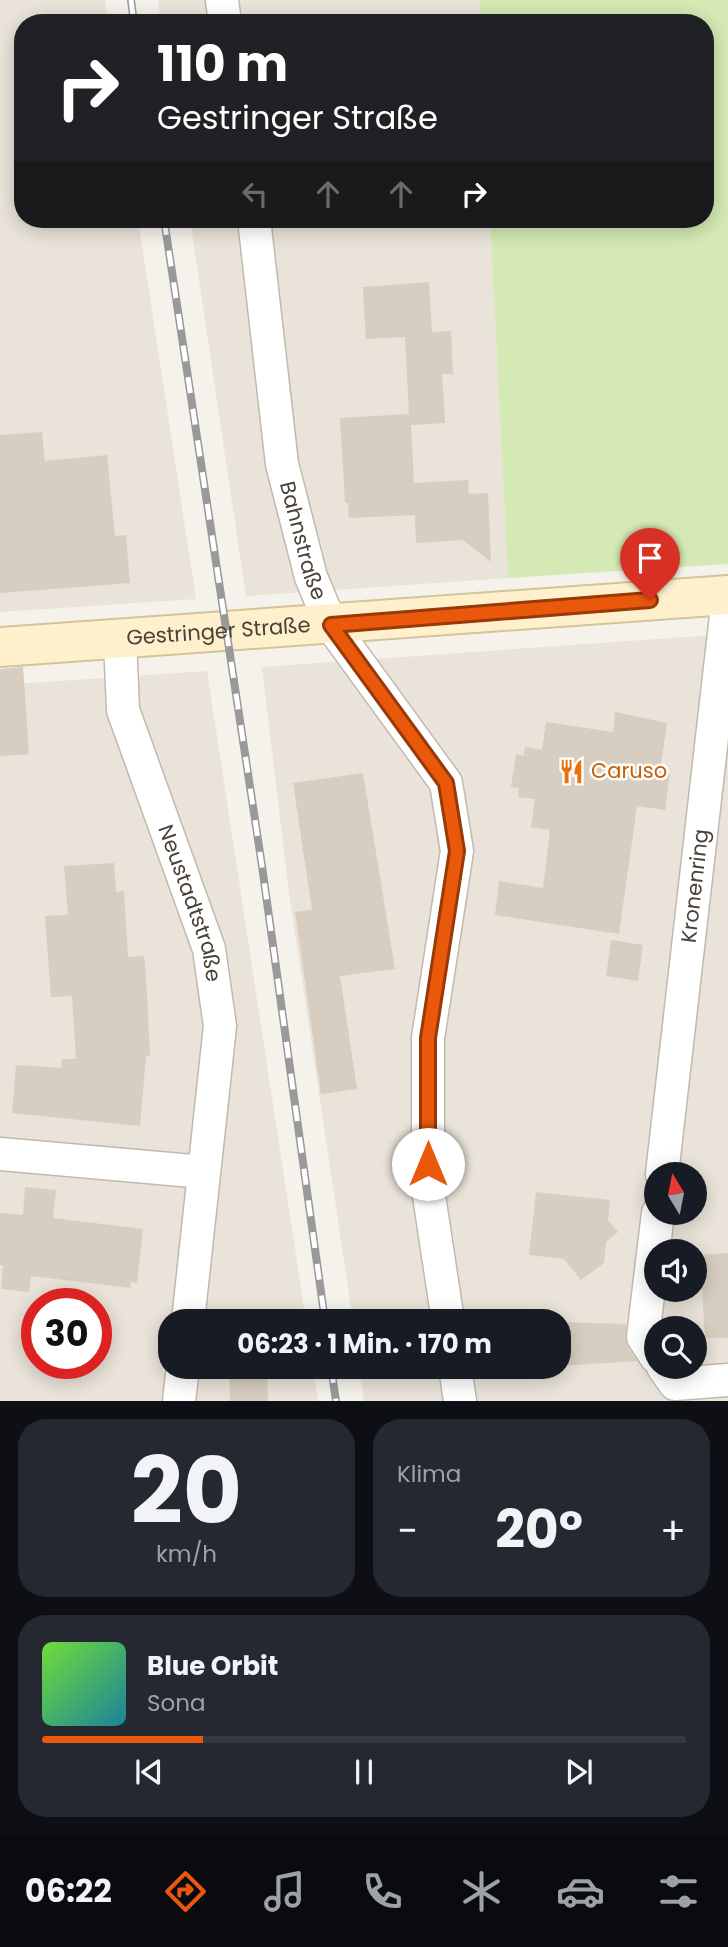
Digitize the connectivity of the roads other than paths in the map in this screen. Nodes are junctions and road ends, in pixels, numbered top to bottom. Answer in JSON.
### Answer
{"nodes":[{"id":1,"x":255,"y":228,"type":"edge"},
{"id":2,"x":728,"y":596,"type":"edge"},
{"id":3,"x":331,"y":625,"type":"junction"},
{"id":4,"x":120,"y":640,"type":"junction"},
{"id":5,"x":0,"y":647,"type":"edge"},
{"id":6,"x":0,"y":1154,"type":"edge"},
{"id":7,"x":663,"y":1162,"type":"edge"},
{"id":8,"x":204,"y":1172,"type":"junction"},
{"id":9,"x":656,"y":1225,"type":"edge"},
{"id":10,"x":189,"y":1309,"type":"edge"},
{"id":11,"x":446,"y":1309,"type":"edge"},
{"id":12,"x":645,"y":1316,"type":"edge"},
{"id":13,"x":182,"y":1379,"type":"edge"},
{"id":14,"x":457,"y":1379,"type":"edge"},
{"id":15,"x":671,"y":1379,"type":"edge"},
{"id":16,"x":728,"y":1380,"type":"edge"},
{"id":17,"x":179,"y":1401,"type":"edge"},
{"id":18,"x":460,"y":1401,"type":"edge"}],
"edges":[{"from":1,"to":3,"type":"street","name":"Bahnstraße"},
{"from":2,"to":3,"type":"main road","name":"Gestringer Straße"},
{"from":2,"to":7,"type":"street","name":"Kronenring"},
{"from":3,"to":4,"type":"main road","name":"Gestringer Straße"},
{"from":3,"to":11,"type":"street","name":"Bahnstraße"},
{"from":4,"to":5,"type":"main road","name":"Gestringer Straße"},
{"from":4,"to":8,"type":"street","name":"Neustadtstraße"},
{"from":6,"to":8,"type":"street"},
{"from":8,"to":10,"type":"street","name":"Neustadtstraße"},
{"from":9,"to":12,"type":"street"},
{"from":13,"to":17,"type":"street"},
{"from":14,"to":18,"type":"street"},
{"from":15,"to":16,"type":"street"}]}
